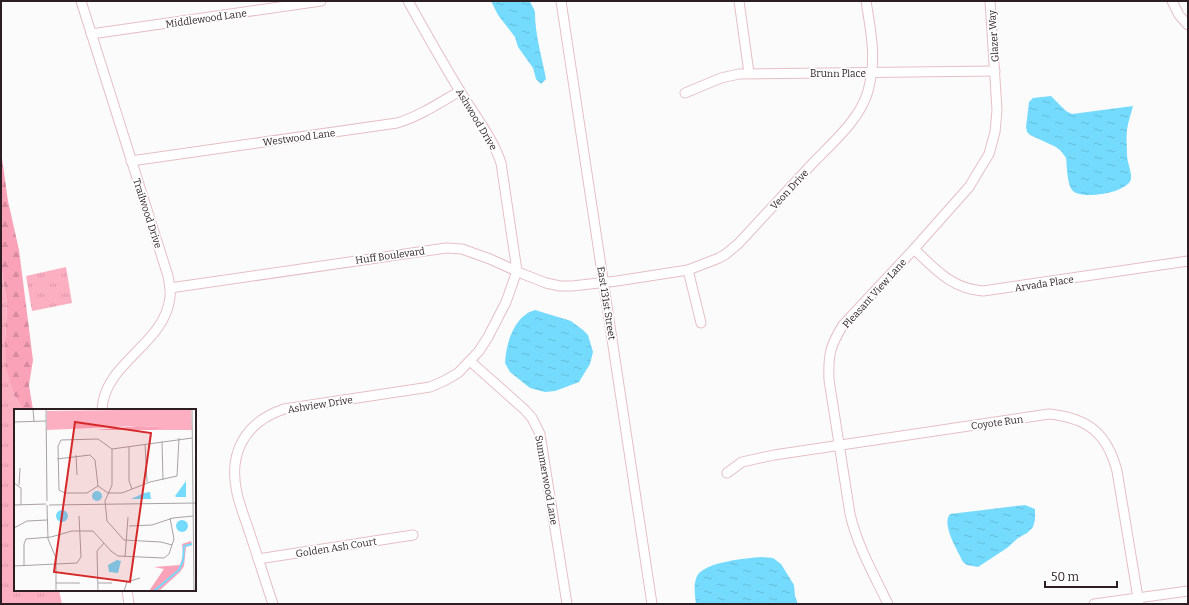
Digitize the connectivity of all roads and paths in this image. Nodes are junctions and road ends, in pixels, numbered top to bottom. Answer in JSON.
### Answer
{"nodes":[{"id":1,"x":81,"y":1,"type":"edge"},
{"id":2,"x":321,"y":1,"type":"edge"},
{"id":3,"x":408,"y":1,"type":"edge"},
{"id":4,"x":561,"y":1,"type":"edge"},
{"id":5,"x":739,"y":1,"type":"edge"},
{"id":6,"x":866,"y":1,"type":"edge"},
{"id":7,"x":990,"y":1,"type":"edge"},
{"id":8,"x":1172,"y":1,"type":"edge"},
{"id":9,"x":1188,"y":25,"type":"edge"},
{"id":10,"x":91,"y":34,"type":"junction"},
{"id":11,"x":995,"y":71,"type":"junction"},
{"id":12,"x":871,"y":73,"type":"junction"},
{"id":13,"x":749,"y":74,"type":"junction"},
{"id":14,"x":460,"y":91,"type":"junction"},
{"id":15,"x":685,"y":93,"type":"dead end"},
{"id":16,"x":131,"y":161,"type":"junction"},
{"id":17,"x":914,"y":249,"type":"junction"},
{"id":18,"x":1188,"y":261,"type":"edge"},
{"id":19,"x":688,"y":270,"type":"junction"},
{"id":20,"x":517,"y":271,"type":"junction"},
{"id":21,"x":604,"y":282,"type":"junction"},
{"id":22,"x":170,"y":288,"type":"junction"},
{"id":23,"x":701,"y":323,"type":"dead end"},
{"id":24,"x":470,"y":361,"type":"junction"},
{"id":25,"x":102,"y":409,"type":"edge"},
{"id":26,"x":840,"y":445,"type":"junction"},
{"id":27,"x":727,"y":473,"type":"dead end"},
{"id":28,"x":413,"y":535,"type":"dead end"},
{"id":29,"x":258,"y":559,"type":"junction"},
{"id":30,"x":127,"y":591,"type":"edge"},
{"id":31,"x":1188,"y":591,"type":"edge"},
{"id":32,"x":1139,"y":600,"type":"edge"},
{"id":33,"x":129,"y":604,"type":"edge"},
{"id":34,"x":273,"y":604,"type":"edge"},
{"id":35,"x":567,"y":604,"type":"edge"},
{"id":36,"x":652,"y":604,"type":"edge"},
{"id":37,"x":888,"y":604,"type":"edge"},
{"id":38,"x":1094,"y":604,"type":"edge"}],
"edges":[{"from":1,"to":10,"type":"street","name":"Trailwood Drive"},
{"from":2,"to":10,"type":"street","name":"Middlewood Lane"},
{"from":3,"to":14,"type":"street","name":"Ashwood Drive"},
{"from":4,"to":21,"type":"street","name":"East 131st Street"},
{"from":5,"to":13,"type":"street"},
{"from":6,"to":12,"type":"street","name":"Veon Drive"},
{"from":7,"to":11,"type":"street","name":"Glazer Way"},
{"from":8,"to":9,"type":"street"},
{"from":10,"to":16,"type":"street","name":"Trailwood Drive"},
{"from":11,"to":12,"type":"street","name":"Brunn Place"},
{"from":11,"to":17,"type":"street","name":"Pleasant View Lane"},
{"from":12,"to":13,"type":"street","name":"Brunn Place"},
{"from":12,"to":19,"type":"street","name":"Veon Drive"},
{"from":13,"to":15,"type":"street","name":"Brunn Place"},
{"from":14,"to":16,"type":"street","name":"Westwood Lane"},
{"from":14,"to":20,"type":"street","name":"Ashwood Drive"},
{"from":16,"to":22,"type":"street","name":"Trailwood Drive"},
{"from":17,"to":18,"type":"street","name":"Arvada Place"},
{"from":17,"to":26,"type":"street","name":"Pleasant View Lane"},
{"from":19,"to":21,"type":"street","name":"Veon Drive"},
{"from":19,"to":23,"type":"street"},
{"from":20,"to":21,"type":"street","name":"Huff Boulevard"},
{"from":20,"to":22,"type":"street","name":"Huff Boulevard"},
{"from":20,"to":24,"type":"street","name":"Ashview Drive"},
{"from":21,"to":36,"type":"street","name":"East 131st Street"},
{"from":22,"to":25,"type":"street","name":"Trailwood Drive"},
{"from":24,"to":29,"type":"street","name":"Ashview Drive"},
{"from":24,"to":35,"type":"street","name":"Summerwood Lane"},
{"from":26,"to":27,"type":"street","name":"Coyote Run"},
{"from":26,"to":32,"type":"street","name":"Coyote Run"},
{"from":26,"to":37,"type":"street","name":"Pleasant View Lane"},
{"from":28,"to":29,"type":"street","name":"Golden Ash Court"},
{"from":29,"to":34,"type":"street","name":"Ashview Drive"},
{"from":30,"to":33,"type":"street"},
{"from":31,"to":32,"type":"street"},
{"from":32,"to":38,"type":"street"}]}
